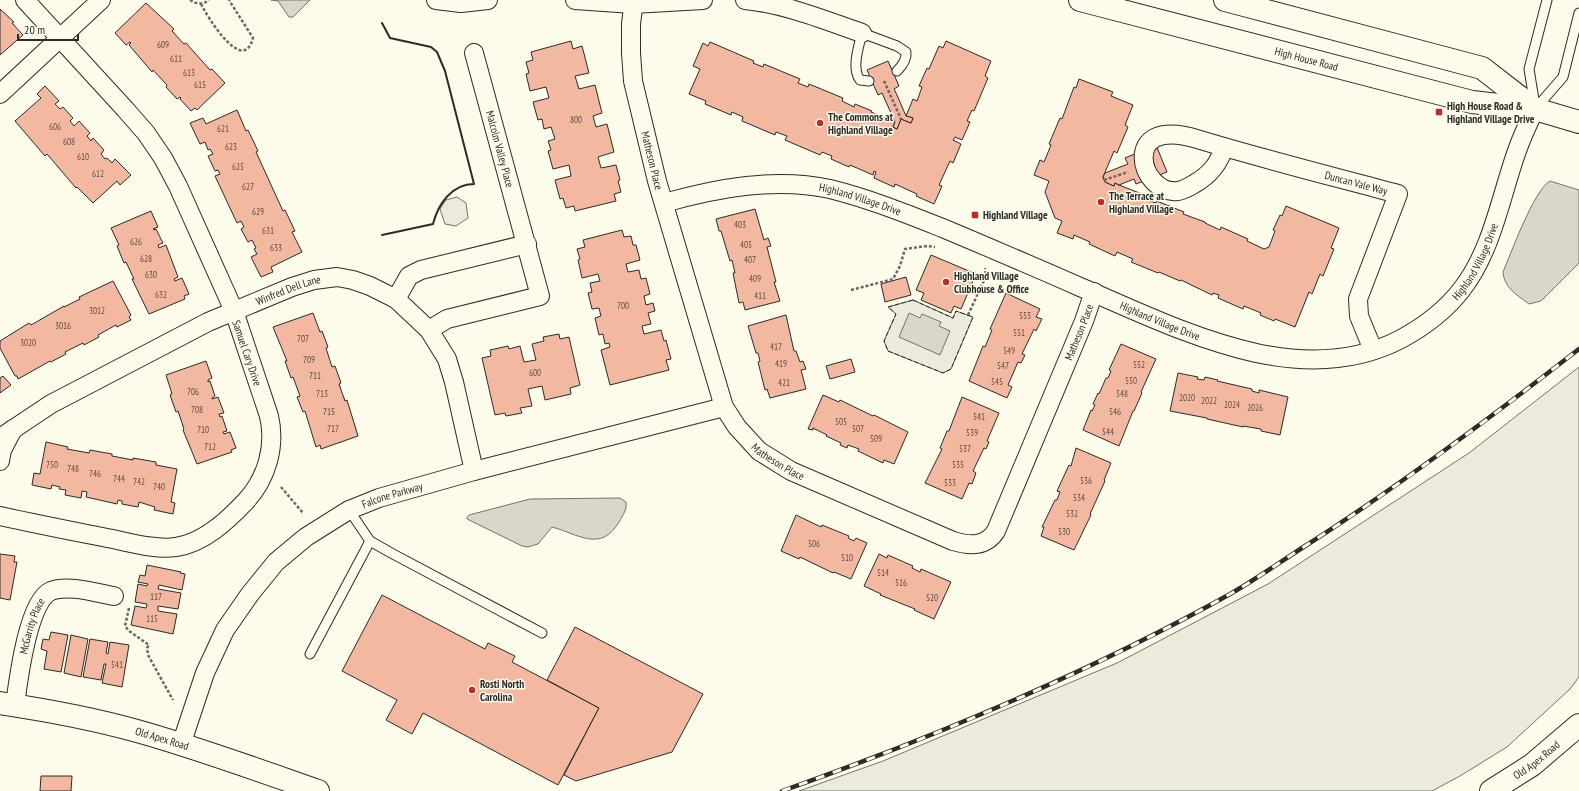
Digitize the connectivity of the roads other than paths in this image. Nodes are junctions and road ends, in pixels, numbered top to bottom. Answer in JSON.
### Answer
{"nodes":[{"id":1,"x":25,"y":0,"type":"edge"},
{"id":2,"x":101,"y":0,"type":"edge"},
{"id":3,"x":436,"y":0,"type":"edge"},
{"id":4,"x":488,"y":0,"type":"edge"},
{"id":5,"x":574,"y":0,"type":"edge"},
{"id":6,"x":703,"y":0,"type":"edge"},
{"id":7,"x":745,"y":0,"type":"edge"},
{"id":8,"x":1080,"y":0,"type":"edge"},
{"id":9,"x":1225,"y":0,"type":"edge"},
{"id":10,"x":1547,"y":0,"type":"edge"},
{"id":11,"x":633,"y":2,"type":"edge"},
{"id":12,"x":1579,"y":13,"type":"edge"},
{"id":13,"x":862,"y":33,"type":"junction"},
{"id":14,"x":60,"y":39,"type":"junction"},
{"id":15,"x":474,"y":53,"type":"dead end"},
{"id":16,"x":897,"y":71,"type":"dead end"},
{"id":17,"x":869,"y":81,"type":"dead end"},
{"id":18,"x":0,"y":94,"type":"edge"},
{"id":19,"x":1535,"y":109,"type":"junction"},
{"id":20,"x":1579,"y":122,"type":"edge"},
{"id":21,"x":1224,"y":147,"type":"dead end"},
{"id":22,"x":664,"y":203,"type":"junction"},
{"id":23,"x":527,"y":244,"type":"junction"},
{"id":24,"x":1094,"y":292,"type":"junction"},
{"id":25,"x":396,"y":299,"type":"junction"},
{"id":26,"x":234,"y":311,"type":"junction"},
{"id":27,"x":429,"y":330,"type":"junction"},
{"id":28,"x":1374,"y":350,"type":"junction"},
{"id":29,"x":724,"y":407,"type":"junction"},
{"id":30,"x":6,"y":434,"type":"edge"},
{"id":31,"x":0,"y":461,"type":"edge"},
{"id":32,"x":474,"y":471,"type":"junction"},
{"id":33,"x":349,"y":510,"type":"junction"},
{"id":34,"x":0,"y":514,"type":"edge"},
{"id":35,"x":370,"y":541,"type":"junction"},
{"id":36,"x":114,"y":596,"type":"road end"},
{"id":37,"x":542,"y":633,"type":"dead end"},
{"id":38,"x":310,"y":654,"type":"dead end"},
{"id":39,"x":8,"y":704,"type":"edge"},
{"id":40,"x":1579,"y":725,"type":"edge"},
{"id":41,"x":181,"y":745,"type":"junction"},
{"id":42,"x":318,"y":791,"type":"edge"},
{"id":43,"x":1491,"y":791,"type":"edge"}],
"edges":[{"from":1,"to":14,"type":"street","name":"Samuel Cary Drive"},
{"from":2,"to":14,"type":"street"},
{"from":3,"to":4,"type":"street"},
{"from":5,"to":11,"type":"street"},
{"from":6,"to":11,"type":"street"},
{"from":7,"to":13,"type":"street"},
{"from":8,"to":19,"type":"main road","name":"High House Road"},
{"from":9,"to":19,"type":"main road","name":"High House Road"},
{"from":10,"to":19,"type":"lane"},
{"from":11,"to":22,"type":"street","name":"Matheson Place"},
{"from":12,"to":19,"type":"lane"},
{"from":13,"to":16,"type":"lane"},
{"from":13,"to":17,"type":"lane"},
{"from":14,"to":18,"type":"street"},
{"from":14,"to":26,"type":"street","name":"Samuel Cary Drive"},
{"from":15,"to":23,"type":"street","name":"Malcolm Valley Place"},
{"from":19,"to":20,"type":"main road","name":"High House Road"},
{"from":19,"to":28,"type":"street","name":"Highland Village Drive"},
{"from":21,"to":28,"type":"street","name":"Duncan Vale Way"},
{"from":22,"to":24,"type":"street","name":"Highland Village Drive"},
{"from":22,"to":29,"type":"street","name":"Matheson Place"},
{"from":23,"to":25,"type":"street"},
{"from":23,"to":27,"type":"street","name":"Malcolm Valley Place"},
{"from":24,"to":28,"type":"street","name":"Highland Village Drive"},
{"from":24,"to":29,"type":"street","name":"Matheson Place"},
{"from":25,"to":26,"type":"street","name":"Winfred Dell Lane"},
{"from":25,"to":27,"type":"street","name":"Winfred Dell Lane"},
{"from":26,"to":30,"type":"street","name":"Winfred Dell Lane"},
{"from":26,"to":34,"type":"street","name":"Samuel Cary Drive"},
{"from":27,"to":32,"type":"street","name":"Winfred Dell Lane"},
{"from":29,"to":32,"type":"street","name":"Falcone Parkway"},
{"from":30,"to":31,"type":"street","name":"Winfred Dell Lane"},
{"from":32,"to":33,"type":"street","name":"Falcone Parkway"},
{"from":33,"to":35,"type":"lane"},
{"from":33,"to":41,"type":"street","name":"Falcone Parkway"},
{"from":35,"to":37,"type":"lane"},
{"from":35,"to":38,"type":"lane"},
{"from":36,"to":39,"type":"street","name":"McGarrity Place"},
{"from":39,"to":41,"type":"main road","name":"Old Apex Road"},
{"from":40,"to":43,"type":"main road","name":"Old Apex Road"},
{"from":41,"to":42,"type":"main road","name":"Old Apex Road"}]}
